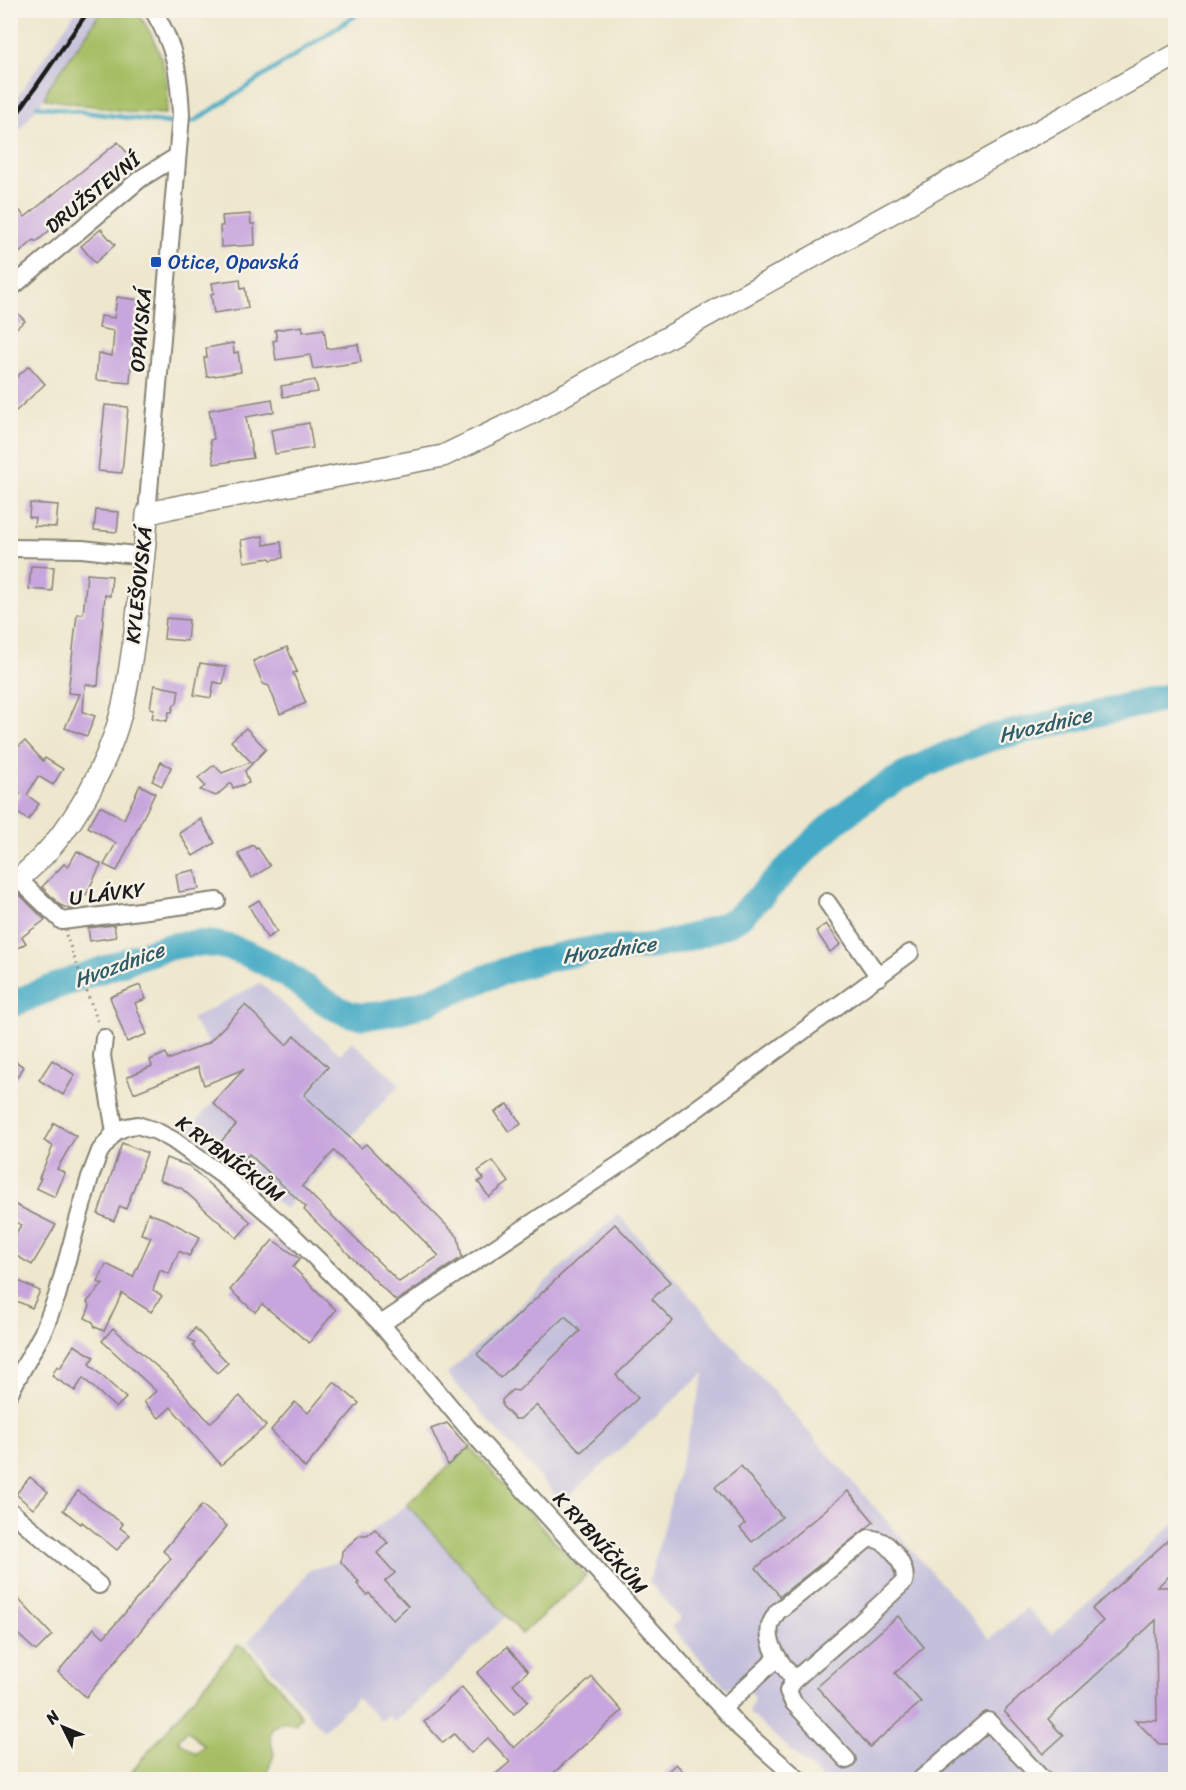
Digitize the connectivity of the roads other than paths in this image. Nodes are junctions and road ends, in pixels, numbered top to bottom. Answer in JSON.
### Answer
{"nodes":[{"id":1,"x":153,"y":10,"type":"edge"},
{"id":2,"x":1176,"y":55,"type":"edge"},
{"id":3,"x":176,"y":157,"type":"junction"},
{"id":4,"x":10,"y":289,"type":"edge"},
{"id":5,"x":147,"y":514,"type":"junction"},
{"id":6,"x":10,"y":548,"type":"edge"},
{"id":7,"x":144,"y":556,"type":"junction"},
{"id":8,"x":14,"y":882,"type":"edge"},
{"id":9,"x":217,"y":901,"type":"dead end"},
{"id":10,"x":827,"y":902,"type":"dead end"},
{"id":11,"x":910,"y":953,"type":"dead end"},
{"id":12,"x":879,"y":977,"type":"junction"},
{"id":13,"x":104,"y":1038,"type":"road end"},
{"id":14,"x":115,"y":1132,"type":"junction"},
{"id":15,"x":381,"y":1324,"type":"junction"},
{"id":16,"x":10,"y":1392,"type":"edge"},
{"id":17,"x":10,"y":1511,"type":"edge"},
{"id":18,"x":99,"y":1585,"type":"dead end"},
{"id":19,"x":777,"y":1658,"type":"junction"},
{"id":20,"x":794,"y":1680,"type":"junction"},
{"id":21,"x":723,"y":1708,"type":"junction"},
{"id":22,"x":847,"y":1760,"type":"dead end"},
{"id":23,"x":799,"y":1779,"type":"edge"},
{"id":24,"x":920,"y":1779,"type":"edge"},
{"id":25,"x":1043,"y":1779,"type":"edge"}],
"edges":[{"from":1,"to":3,"type":"street","name":"OPAVSKÁ"},
{"from":2,"to":5,"type":"main road","name":"KYLEŠOVSKÁ"},
{"from":3,"to":4,"type":"street","name":"DRUŽSTEVNÍ"},
{"from":3,"to":5,"type":"street","name":"OPAVSKÁ"},
{"from":5,"to":7,"type":"main road","name":"KYLEŠOVSKÁ"},
{"from":6,"to":7,"type":"street"},
{"from":7,"to":8,"type":"main road","name":"KYLEŠOVSKÁ"},
{"from":8,"to":9,"type":"street","name":"U LÁVKY"},
{"from":10,"to":12,"type":"street"},
{"from":11,"to":12,"type":"street"},
{"from":12,"to":15,"type":"street"},
{"from":13,"to":14,"type":"street"},
{"from":14,"to":15,"type":"street","name":"K RYBNÍČKŮM"},
{"from":14,"to":16,"type":"street"},
{"from":15,"to":21,"type":"street","name":"K RYBNÍČKŮM"},
{"from":17,"to":18,"type":"street"},
{"from":19,"to":20,"type":"street"},
{"from":19,"to":20,"type":"street"},
{"from":19,"to":21,"type":"street"},
{"from":20,"to":22,"type":"street"},
{"from":21,"to":23,"type":"street","name":"K RYBNÍČKŮM"},
{"from":24,"to":25,"type":"street"}]}
